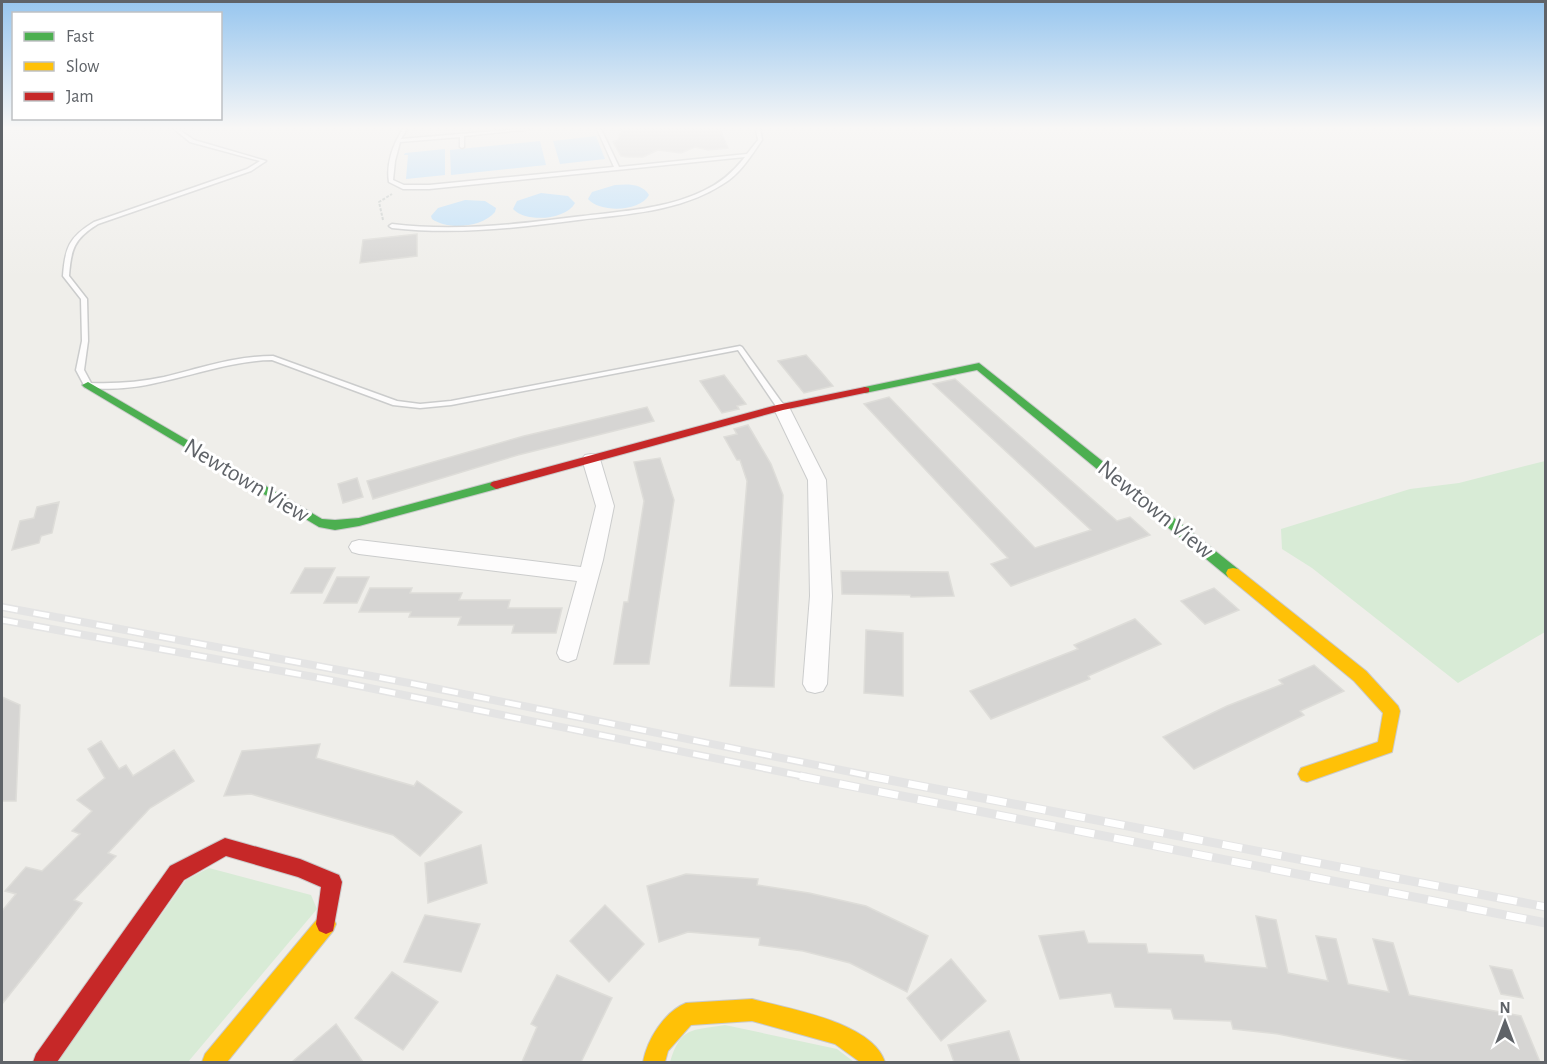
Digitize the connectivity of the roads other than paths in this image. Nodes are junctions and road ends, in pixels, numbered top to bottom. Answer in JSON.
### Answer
{"nodes":[{"id":1,"x":224,"y":179,"type":"edge"},
{"id":2,"x":390,"y":179,"type":"edge"},
{"id":3,"x":512,"y":179,"type":"edge"},
{"id":4,"x":726,"y":179,"type":"edge"},
{"id":5,"x":392,"y":226,"type":"road end"},
{"id":6,"x":88,"y":385,"type":"junction"},
{"id":7,"x":781,"y":407,"type":"junction"},
{"id":8,"x":591,"y":459,"type":"junction"},
{"id":9,"x":359,"y":547,"type":"dead end"},
{"id":10,"x":589,"y":575,"type":"junction"},
{"id":11,"x":568,"y":653,"type":"dead end"},
{"id":12,"x":815,"y":684,"type":"dead end"},
{"id":13,"x":1307,"y":774,"type":"dead end"},
{"id":14,"x":44,"y":1062,"type":"edge"},
{"id":15,"x":213,"y":1062,"type":"edge"},
{"id":16,"x":654,"y":1062,"type":"edge"},
{"id":17,"x":874,"y":1062,"type":"edge"}],
"edges":[{"from":1,"to":6,"type":"lane"},
{"from":2,"to":3,"type":"lane"},
{"from":4,"to":5,"type":"lane"},
{"from":6,"to":7,"type":"lane"},
{"from":6,"to":8,"type":"street","name":"Newtown View"},
{"from":7,"to":8,"type":"street","name":"Newtown View"},
{"from":7,"to":12,"type":"street"},
{"from":7,"to":13,"type":"street","name":"Newtown View"},
{"from":8,"to":10,"type":"street"},
{"from":9,"to":10,"type":"street"},
{"from":10,"to":11,"type":"street"},
{"from":14,"to":15,"type":"street"},
{"from":16,"to":17,"type":"street"}]}
